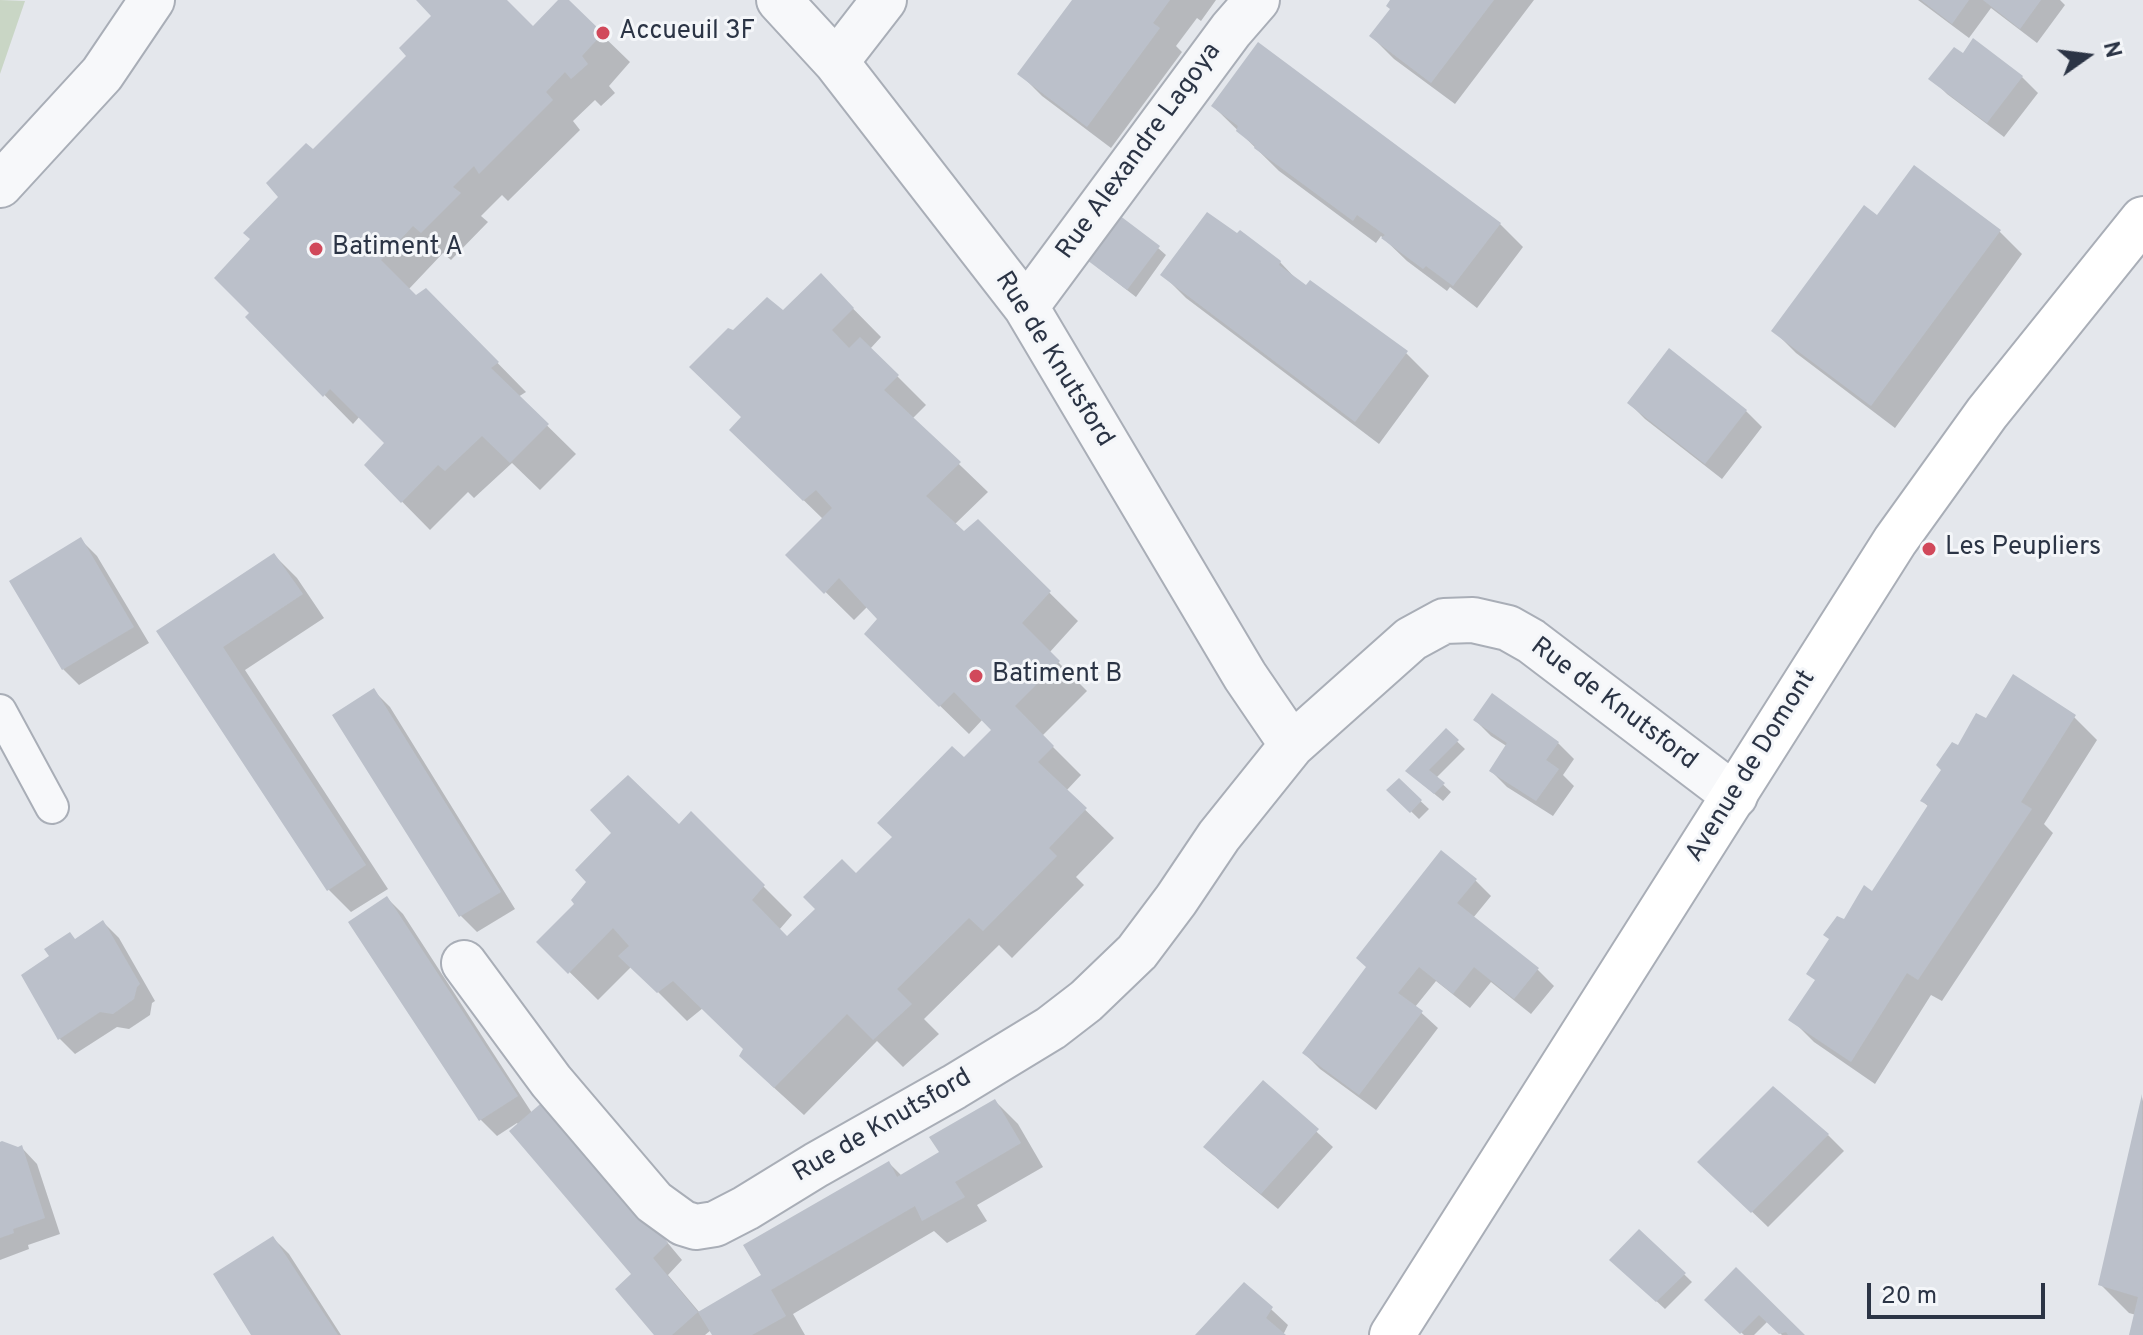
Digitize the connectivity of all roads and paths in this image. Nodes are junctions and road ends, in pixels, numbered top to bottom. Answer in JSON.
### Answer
{"nodes":[{"id":1,"x":152,"y":0,"type":"edge"},
{"id":2,"x":779,"y":0,"type":"edge"},
{"id":3,"x":884,"y":0,"type":"edge"},
{"id":4,"x":1257,"y":0,"type":"edge"},
{"id":5,"x":836,"y":62,"type":"junction"},
{"id":6,"x":0,"y":185,"type":"edge"},
{"id":7,"x":2143,"y":219,"type":"edge"},
{"id":8,"x":1026,"y":307,"type":"junction"},
{"id":9,"x":0,"y":711,"type":"edge"},
{"id":10,"x":1292,"y":745,"type":"junction"},
{"id":11,"x":1735,"y":796,"type":"junction"},
{"id":12,"x":52,"y":807,"type":"dead end"},
{"id":13,"x":464,"y":963,"type":"dead end"},
{"id":14,"x":1392,"y":1335,"type":"edge"}],
"edges":[{"from":1,"to":6,"type":"street"},
{"from":2,"to":5,"type":"street","name":"Rue de Knutsford"},
{"from":3,"to":5,"type":"street"},
{"from":4,"to":8,"type":"street","name":"Rue Alexandre Lagoya"},
{"from":5,"to":8,"type":"street","name":"Rue de Knutsford"},
{"from":7,"to":11,"type":"main road","name":"Avenue de Domont"},
{"from":8,"to":10,"type":"street","name":"Rue de Knutsford"},
{"from":9,"to":12,"type":"lane"},
{"from":10,"to":11,"type":"street","name":"Rue de Knutsford"},
{"from":10,"to":13,"type":"street","name":"Rue de Knutsford"},
{"from":11,"to":14,"type":"main road","name":"Avenue de Domont"}]}
